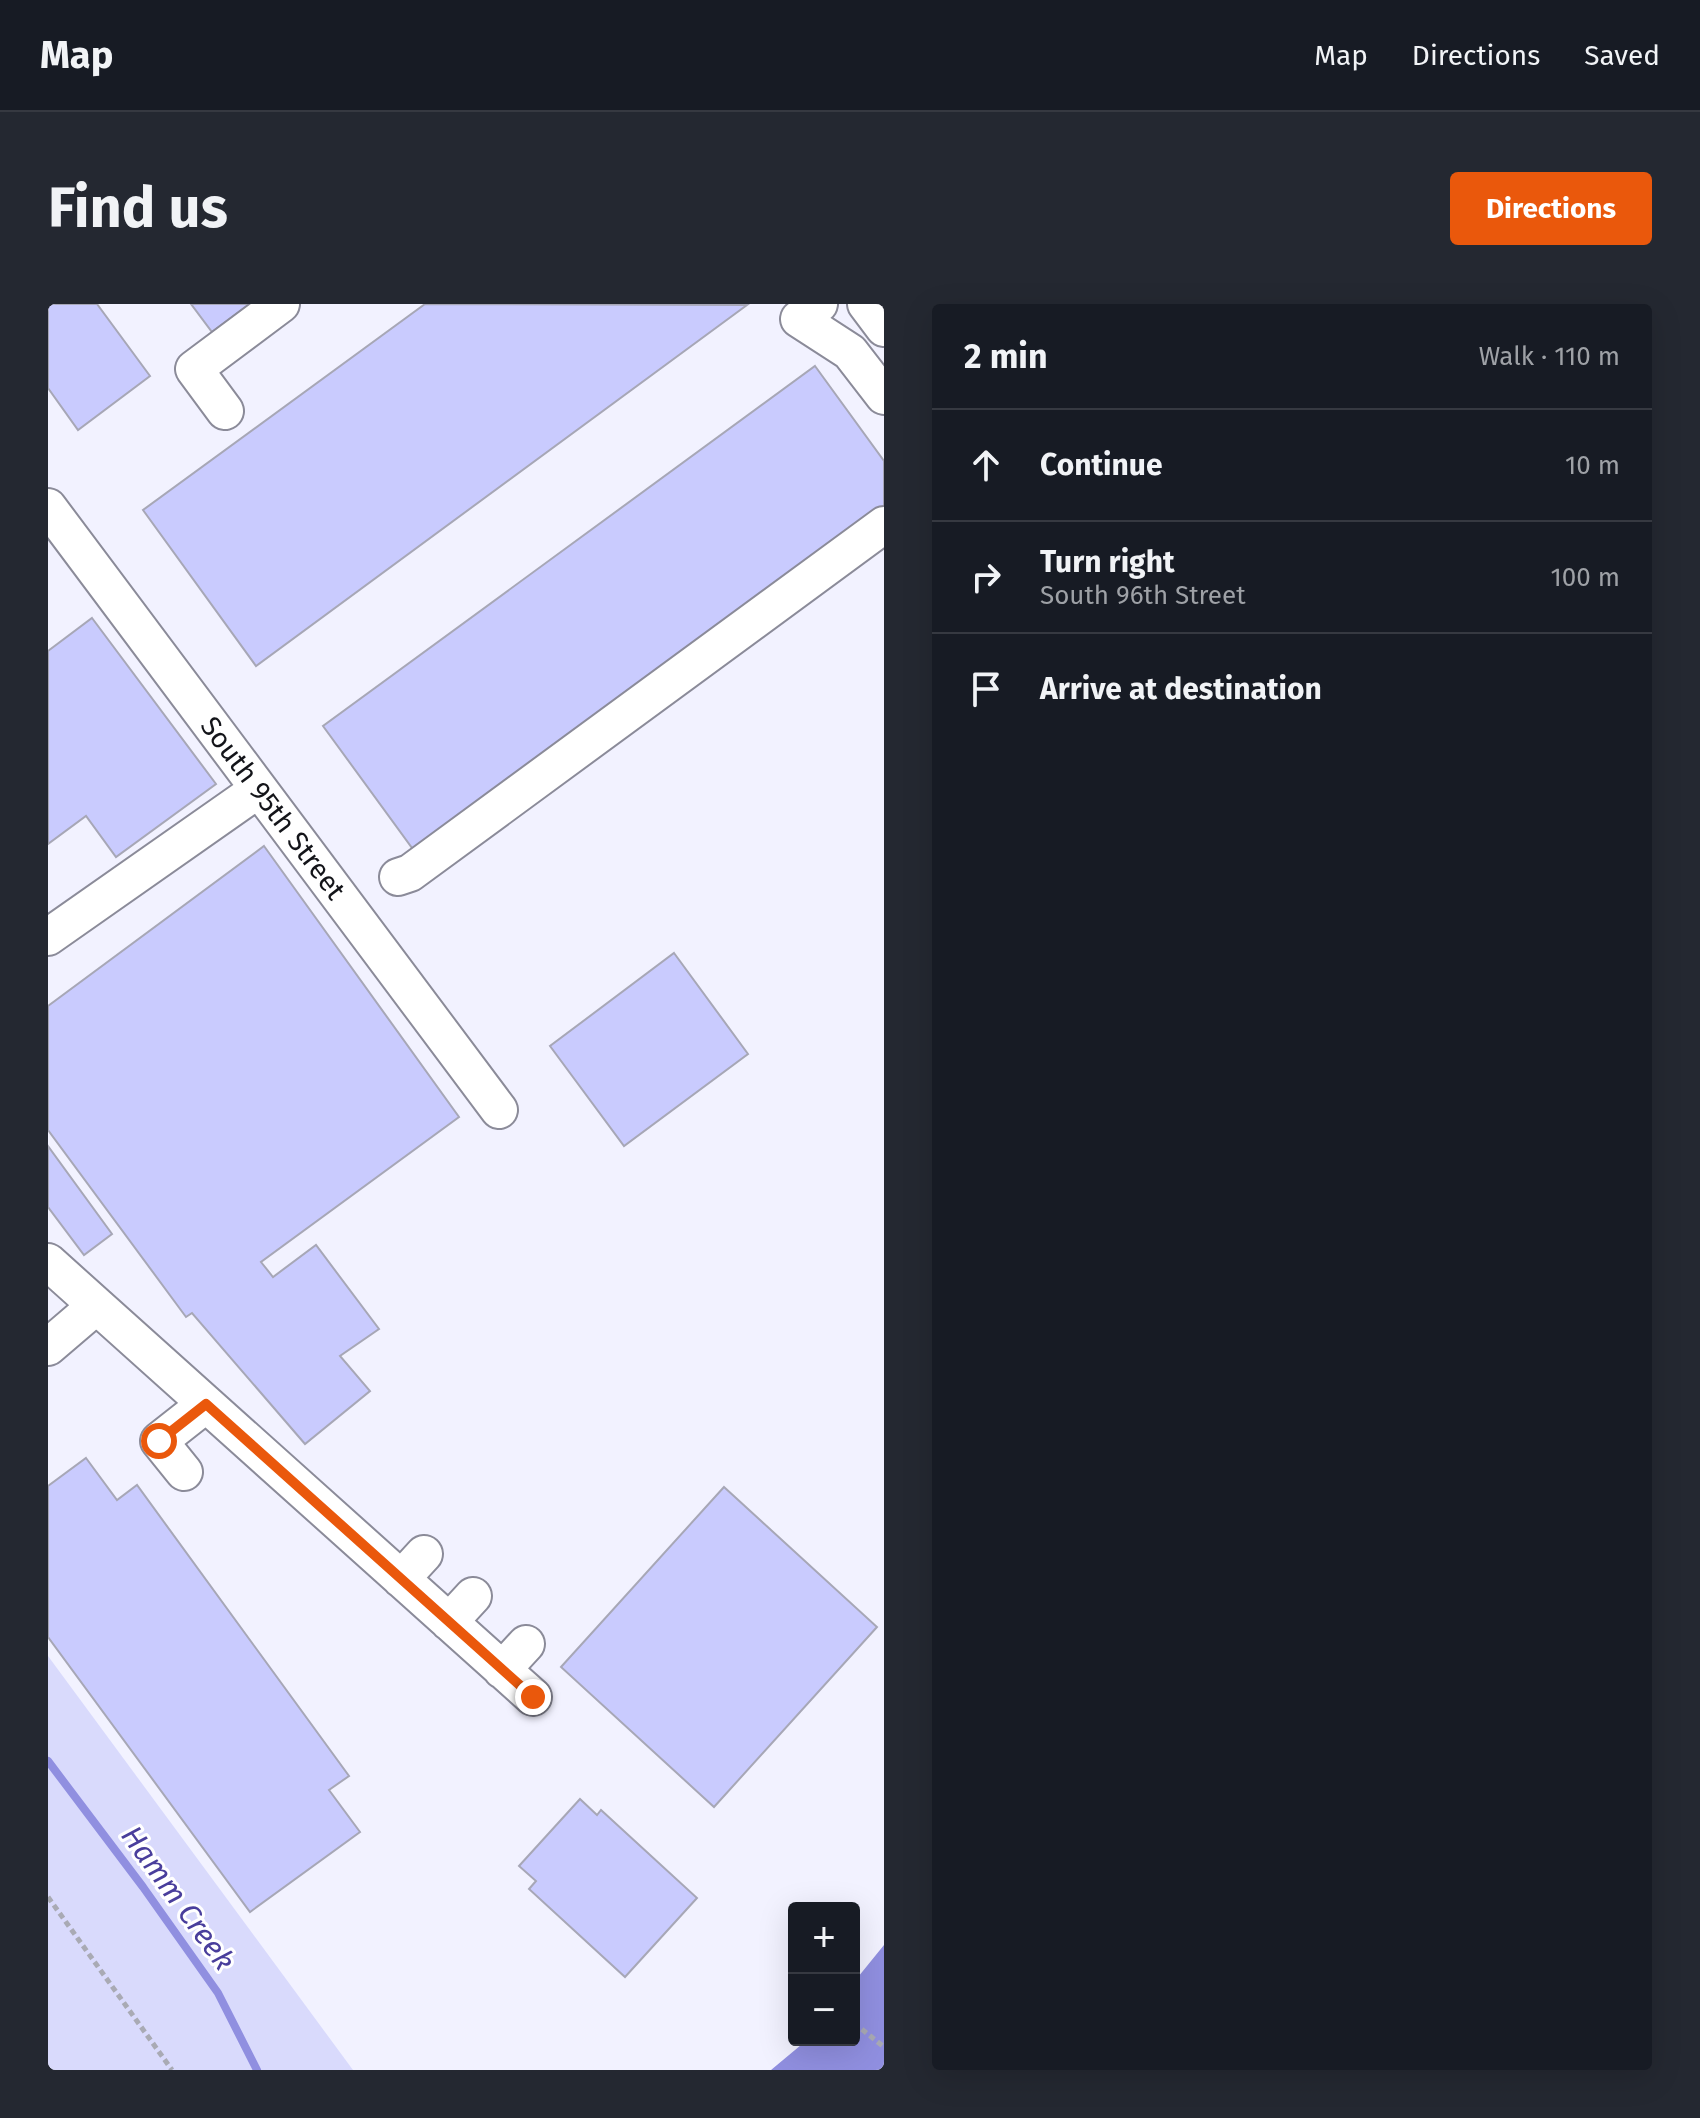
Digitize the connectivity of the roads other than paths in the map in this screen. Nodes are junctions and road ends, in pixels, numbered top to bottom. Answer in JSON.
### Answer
{"nodes":[{"id":1,"x":281,"y":304,"type":"edge"},
{"id":2,"x":866,"y":304,"type":"edge"},
{"id":3,"x":809,"y":311,"type":"edge"},
{"id":4,"x":884,"y":328,"type":"edge"},
{"id":5,"x":884,"y":396,"type":"edge"},
{"id":6,"x":225,"y":411,"type":"dead end"},
{"id":7,"x":48,"y":507,"type":"edge"},
{"id":8,"x":884,"y":525,"type":"edge"},
{"id":9,"x":259,"y":789,"type":"junction"},
{"id":10,"x":398,"y":877,"type":"dead end"},
{"id":11,"x":48,"y":937,"type":"edge"},
{"id":12,"x":499,"y":1110,"type":"dead end"},
{"id":13,"x":48,"y":1262,"type":"edge"},
{"id":14,"x":96,"y":1306,"type":"junction"},
{"id":15,"x":48,"y":1347,"type":"edge"},
{"id":16,"x":206,"y":1404,"type":"junction"},
{"id":17,"x":184,"y":1472,"type":"dead end"},
{"id":18,"x":533,"y":1697,"type":"dead end"}],
"edges":[{"from":1,"to":6,"type":"street"},
{"from":2,"to":4,"type":"street"},
{"from":3,"to":5,"type":"street"},
{"from":7,"to":9,"type":"street","name":"South 95th Street"},
{"from":8,"to":10,"type":"street"},
{"from":9,"to":11,"type":"street"},
{"from":9,"to":12,"type":"street","name":"South 95th Street"},
{"from":13,"to":14,"type":"street"},
{"from":14,"to":15,"type":"street"},
{"from":14,"to":16,"type":"street"},
{"from":16,"to":17,"type":"street"},
{"from":16,"to":18,"type":"street"}]}
